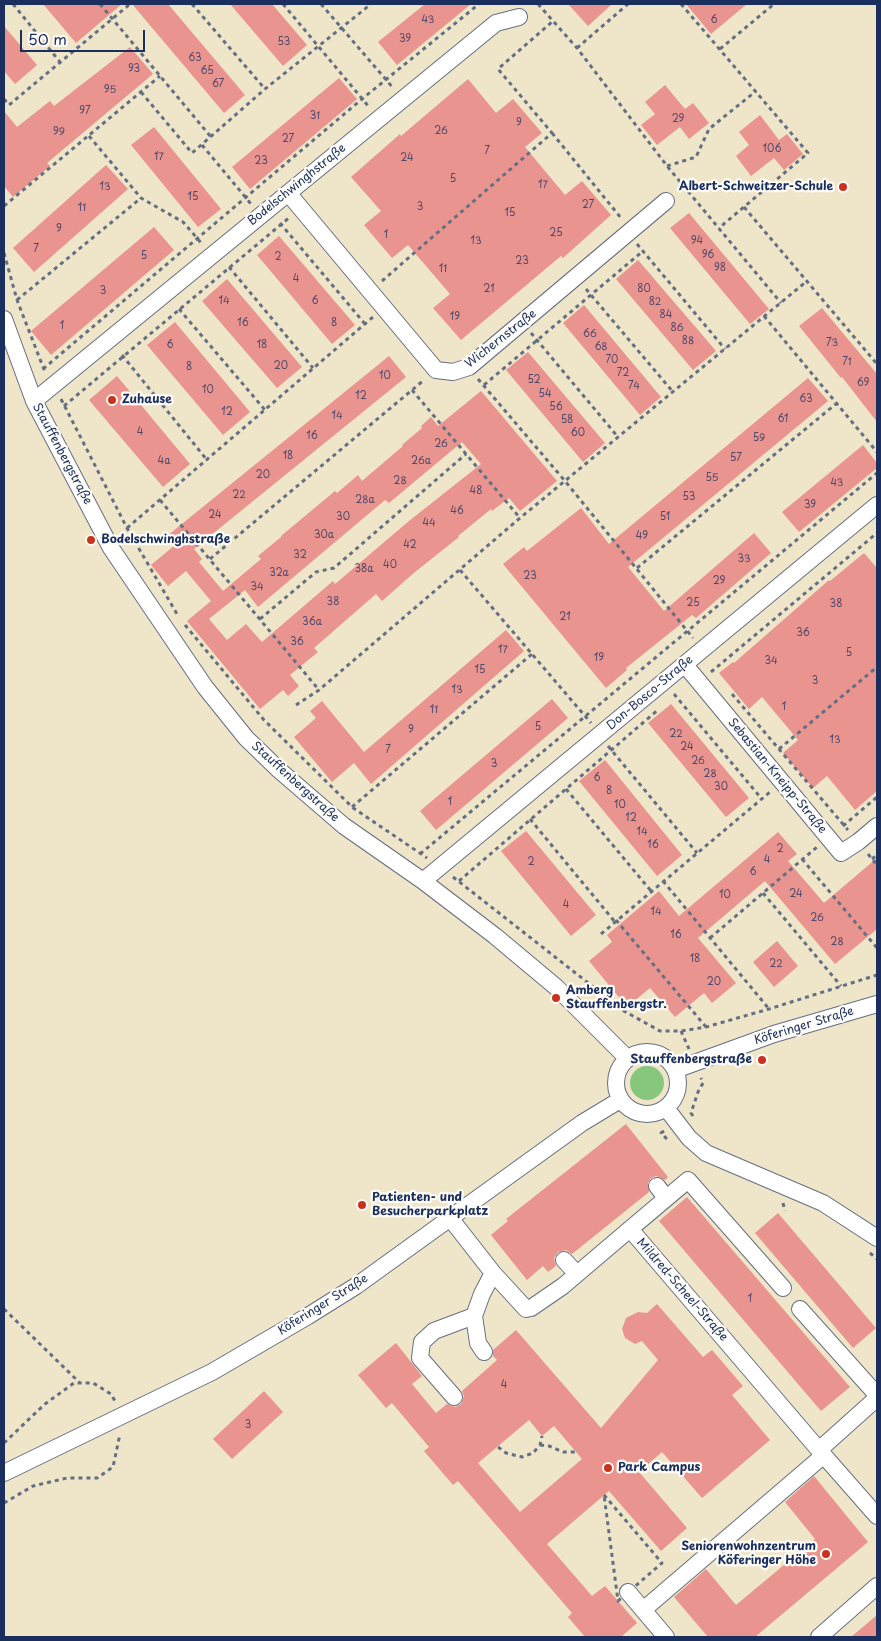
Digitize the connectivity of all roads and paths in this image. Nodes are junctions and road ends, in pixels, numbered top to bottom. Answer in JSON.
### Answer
{"nodes":[{"id":1,"x":13,"y":4,"type":"edge"},
{"id":2,"x":100,"y":4,"type":"edge"},
{"id":3,"x":130,"y":4,"type":"edge"},
{"id":4,"x":192,"y":4,"type":"edge"},
{"id":5,"x":283,"y":4,"type":"edge"},
{"id":6,"x":321,"y":4,"type":"edge"},
{"id":7,"x":370,"y":4,"type":"edge"},
{"id":8,"x":479,"y":4,"type":"edge"},
{"id":9,"x":538,"y":4,"type":"edge"},
{"id":10,"x":628,"y":4,"type":"edge"},
{"id":11,"x":681,"y":4,"type":"edge"},
{"id":12,"x":774,"y":4,"type":"edge"},
{"id":13,"x":519,"y":17,"type":"dead end"},
{"id":14,"x":112,"y":18,"type":"junction"},
{"id":15,"x":553,"y":21,"type":"junction"},
{"id":16,"x":342,"y":28,"type":"junction"},
{"id":17,"x":319,"y":47,"type":"junction"},
{"id":18,"x":576,"y":48,"type":"junction"},
{"id":19,"x":720,"y":49,"type":"junction"},
{"id":20,"x":60,"y":62,"type":"junction"},
{"id":21,"x":160,"y":76,"type":"junction"},
{"id":22,"x":386,"y":80,"type":"junction"},
{"id":23,"x":265,"y":90,"type":"junction"},
{"id":24,"x":756,"y":91,"type":"junction"},
{"id":25,"x":141,"y":92,"type":"junction"},
{"id":26,"x":4,"y":99,"type":"edge"},
{"id":27,"x":362,"y":99,"type":"junction"},
{"id":28,"x":403,"y":100,"type":"junction"},
{"id":29,"x":379,"y":119,"type":"junction"},
{"id":30,"x":552,"y":133,"type":"junction"},
{"id":31,"x":89,"y":136,"type":"junction"},
{"id":32,"x":211,"y":137,"type":"junction"},
{"id":33,"x":202,"y":145,"type":"junction"},
{"id":34,"x":667,"y":166,"type":"junction"},
{"id":35,"x":288,"y":193,"type":"junction"},
{"id":36,"x":142,"y":198,"type":"junction"},
{"id":37,"x":247,"y":198,"type":"junction"},
{"id":38,"x":666,"y":201,"type":"dead end"},
{"id":39,"x":4,"y":206,"type":"edge"},
{"id":40,"x":744,"y":207,"type":"junction"},
{"id":41,"x":300,"y":208,"type":"junction"},
{"id":42,"x":264,"y":213,"type":"junction"},
{"id":43,"x":281,"y":225,"type":"junction"},
{"id":44,"x":719,"y":228,"type":"junction"},
{"id":45,"x":630,"y":231,"type":"junction"},
{"id":46,"x":198,"y":239,"type":"junction"},
{"id":47,"x":643,"y":251,"type":"junction"},
{"id":48,"x":4,"y":253,"type":"edge"},
{"id":49,"x":214,"y":254,"type":"junction"},
{"id":50,"x":229,"y":267,"type":"junction"},
{"id":51,"x":577,"y":277,"type":"junction"},
{"id":52,"x":807,"y":281,"type":"junction"},
{"id":53,"x":370,"y":291,"type":"junction"},
{"id":54,"x":166,"y":293,"type":"junction"},
{"id":55,"x":591,"y":295,"type":"junction"},
{"id":56,"x":17,"y":300,"type":"junction"},
{"id":57,"x":781,"y":303,"type":"junction"},
{"id":58,"x":384,"y":307,"type":"junction"},
{"id":59,"x":180,"y":309,"type":"junction"},
{"id":60,"x":764,"y":316,"type":"junction"},
{"id":61,"x":4,"y":319,"type":"edge"},
{"id":62,"x":522,"y":323,"type":"junction"},
{"id":63,"x":365,"y":324,"type":"junction"},
{"id":64,"x":109,"y":339,"type":"junction"},
{"id":65,"x":537,"y":340,"type":"junction"},
{"id":66,"x":725,"y":348,"type":"junction"},
{"id":67,"x":123,"y":356,"type":"junction"},
{"id":68,"x":877,"y":364,"type":"edge"},
{"id":69,"x":469,"y":367,"type":"junction"},
{"id":70,"x":313,"y":368,"type":"junction"},
{"id":71,"x":43,"y":370,"type":"junction"},
{"id":72,"x":436,"y":370,"type":"junction"},
{"id":73,"x":53,"y":385,"type":"junction"},
{"id":74,"x":484,"y":385,"type":"junction"},
{"id":75,"x":412,"y":390,"type":"junction"},
{"id":76,"x":673,"y":392,"type":"junction"},
{"id":77,"x":34,"y":401,"type":"junction"},
{"id":78,"x":837,"y":403,"type":"junction"},
{"id":79,"x":64,"y":406,"type":"junction"},
{"id":80,"x":265,"y":410,"type":"junction"},
{"id":81,"x":618,"y":437,"type":"junction"},
{"id":82,"x":877,"y":452,"type":"edge"},
{"id":83,"x":466,"y":454,"type":"junction"},
{"id":84,"x":206,"y":460,"type":"junction"},
{"id":85,"x":877,"y":472,"type":"edge"},
{"id":86,"x":565,"y":481,"type":"junction"},
{"id":87,"x":160,"y":500,"type":"junction"},
{"id":88,"x":877,"y":505,"type":"edge"},
{"id":89,"x":520,"y":518,"type":"junction"},
{"id":90,"x":127,"y":528,"type":"junction"},
{"id":91,"x":877,"y":533,"type":"edge"},
{"id":92,"x":210,"y":559,"type":"junction"},
{"id":93,"x":637,"y":569,"type":"junction"},
{"id":94,"x":460,"y":570,"type":"junction"},
{"id":95,"x":260,"y":619,"type":"junction"},
{"id":96,"x":687,"y":631,"type":"junction"},
{"id":97,"x":703,"y":650,"type":"junction"},
{"id":98,"x":532,"y":654,"type":"junction"},
{"id":99,"x":685,"y":665,"type":"junction"},
{"id":100,"x":877,"y":667,"type":"edge"},
{"id":101,"x":713,"y":670,"type":"junction"},
{"id":102,"x":719,"y":678,"type":"dead end"},
{"id":103,"x":697,"y":680,"type":"junction"},
{"id":104,"x":664,"y":682,"type":"junction"},
{"id":105,"x":319,"y":690,"type":"junction"},
{"id":106,"x":731,"y":692,"type":"dead end"},
{"id":107,"x":675,"y":695,"type":"junction"},
{"id":108,"x":668,"y":701,"type":"dead end"},
{"id":109,"x":296,"y":705,"type":"dead end"},
{"id":110,"x":661,"y":708,"type":"dead end"},
{"id":111,"x":585,"y":716,"type":"junction"},
{"id":112,"x":600,"y":735,"type":"junction"},
{"id":113,"x":779,"y":749,"type":"junction"},
{"id":114,"x":611,"y":750,"type":"junction"},
{"id":115,"x":782,"y":782,"type":"junction"},
{"id":116,"x":566,"y":789,"type":"junction"},
{"id":117,"x":877,"y":797,"type":"edge"},
{"id":118,"x":762,"y":798,"type":"junction"},
{"id":119,"x":517,"y":804,"type":"junction"},
{"id":120,"x":352,"y":807,"type":"junction"},
{"id":121,"x":531,"y":820,"type":"junction"},
{"id":122,"x":844,"y":825,"type":"junction"},
{"id":123,"x":877,"y":826,"type":"edge"},
{"id":124,"x":828,"y":838,"type":"junction"},
{"id":125,"x":697,"y":853,"type":"junction"},
{"id":126,"x":420,"y":854,"type":"junction"},
{"id":127,"x":877,"y":855,"type":"edge"},
{"id":128,"x":802,"y":859,"type":"junction"},
{"id":129,"x":872,"y":859,"type":"dead end"},
{"id":130,"x":440,"y":867,"type":"junction"},
{"id":131,"x":423,"y":881,"type":"junction"},
{"id":132,"x":458,"y":881,"type":"junction"},
{"id":133,"x":663,"y":881,"type":"junction"},
{"id":134,"x":651,"y":892,"type":"junction"},
{"id":135,"x":763,"y":892,"type":"junction"},
{"id":136,"x":615,"y":921,"type":"junction"},
{"id":137,"x":601,"y":934,"type":"dead end"},
{"id":138,"x":710,"y":938,"type":"junction"},
{"id":139,"x":877,"y":948,"type":"edge"},
{"id":140,"x":877,"y":974,"type":"edge"},
{"id":141,"x":841,"y":986,"type":"junction"},
{"id":142,"x":877,"y":1004,"type":"edge"},
{"id":143,"x":769,"y":1009,"type":"junction"},
{"id":144,"x":706,"y":1027,"type":"junction"},
{"id":145,"x":682,"y":1031,"type":"junction"},
{"id":146,"x":627,"y":1058,"type":"junction"},
{"id":147,"x":694,"y":1064,"type":"junction"},
{"id":148,"x":676,"y":1070,"type":"junction"},
{"id":149,"x":620,"y":1100,"type":"junction"},
{"id":150,"x":666,"y":1108,"type":"junction"},
{"id":151,"x":695,"y":1120,"type":"dead end"},
{"id":152,"x":450,"y":1218,"type":"junction"},
{"id":153,"x":630,"y":1229,"type":"junction"},
{"id":154,"x":877,"y":1238,"type":"edge"},
{"id":155,"x":564,"y":1260,"type":"dead end"},
{"id":156,"x":494,"y":1272,"type":"junction"},
{"id":157,"x":577,"y":1274,"type":"junction"},
{"id":158,"x":783,"y":1288,"type":"dead end"},
{"id":159,"x":4,"y":1309,"type":"edge"},
{"id":160,"x":800,"y":1309,"type":"dead end"},
{"id":161,"x":474,"y":1316,"type":"junction"},
{"id":162,"x":484,"y":1352,"type":"dead end"},
{"id":163,"x":81,"y":1383,"type":"junction"},
{"id":164,"x":877,"y":1396,"type":"edge"},
{"id":165,"x":454,"y":1397,"type":"dead end"},
{"id":166,"x":124,"y":1416,"type":"junction"},
{"id":167,"x":542,"y":1436,"type":"dead end"},
{"id":168,"x":4,"y":1443,"type":"edge"},
{"id":169,"x":540,"y":1445,"type":"junction"},
{"id":170,"x":498,"y":1447,"type":"dead end"},
{"id":171,"x":576,"y":1452,"type":"dead end"},
{"id":172,"x":822,"y":1453,"type":"junction"},
{"id":173,"x":4,"y":1473,"type":"edge"},
{"id":174,"x":4,"y":1503,"type":"edge"},
{"id":175,"x":877,"y":1516,"type":"edge"},
{"id":176,"x":877,"y":1586,"type":"edge"},
{"id":177,"x":628,"y":1592,"type":"junction"},
{"id":178,"x":644,"y":1610,"type":"junction"},
{"id":179,"x":666,"y":1637,"type":"edge"},
{"id":180,"x":819,"y":1637,"type":"edge"}],
"edges":[{"from":1,"to":20,"type":"path"},
{"from":2,"to":14,"type":"path"},
{"from":3,"to":14,"type":"path"},
{"from":4,"to":23,"type":"path"},
{"from":5,"to":17,"type":"path"},
{"from":6,"to":16,"type":"path"},
{"from":7,"to":16,"type":"path"},
{"from":8,"to":22,"type":"path"},
{"from":9,"to":15,"type":"path"},
{"from":10,"to":18,"type":"path"},
{"from":11,"to":19,"type":"path"},
{"from":12,"to":19,"type":"path"},
{"from":13,"to":28,"type":"street","name":"Bodelschwinghstraße"},
{"from":14,"to":20,"type":"path"},
{"from":14,"to":21,"type":"path"},
{"from":15,"to":18,"type":"path"},
{"from":15,"to":30,"type":"path"},
{"from":16,"to":17,"type":"path"},
{"from":16,"to":22,"type":"path"},
{"from":17,"to":23,"type":"path"},
{"from":17,"to":27,"type":"path"},
{"from":18,"to":34,"type":"path"},
{"from":19,"to":24,"type":"path"},
{"from":20,"to":26,"type":"path"},
{"from":21,"to":25,"type":"path"},
{"from":21,"to":32,"type":"path"},
{"from":22,"to":27,"type":"path"},
{"from":22,"to":28,"type":"path"},
{"from":23,"to":32,"type":"path"},
{"from":24,"to":34,"type":"path"},
{"from":24,"to":40,"type":"path"},
{"from":25,"to":31,"type":"path"},
{"from":25,"to":33,"type":"path"},
{"from":27,"to":29,"type":"path"},
{"from":27,"to":37,"type":"path"},
{"from":28,"to":29,"type":"street","name":"Bodelschwinghstraße"},
{"from":29,"to":35,"type":"street","name":"Bodelschwinghstraße"},
{"from":30,"to":45,"type":"path"},
{"from":30,"to":53,"type":"path"},
{"from":31,"to":36,"type":"path"},
{"from":31,"to":39,"type":"path"},
{"from":32,"to":33,"type":"path"},
{"from":33,"to":37,"type":"path"},
{"from":34,"to":44,"type":"path"},
{"from":35,"to":41,"type":"street"},
{"from":35,"to":42,"type":"street","name":"Bodelschwinghstraße"},
{"from":36,"to":46,"type":"path"},
{"from":36,"to":56,"type":"path"},
{"from":37,"to":42,"type":"path"},
{"from":37,"to":46,"type":"path"},
{"from":38,"to":45,"type":"street","name":"Wichernstraße"},
{"from":40,"to":44,"type":"path"},
{"from":40,"to":52,"type":"path"},
{"from":41,"to":43,"type":"path"},
{"from":41,"to":53,"type":"street"},
{"from":42,"to":43,"type":"path"},
{"from":42,"to":49,"type":"street","name":"Bodelschwinghstraße"},
{"from":43,"to":50,"type":"path"},
{"from":43,"to":63,"type":"path"},
{"from":44,"to":57,"type":"path"},
{"from":45,"to":47,"type":"path"},
{"from":45,"to":51,"type":"street","name":"Wichernstraße"},
{"from":46,"to":49,"type":"path"},
{"from":46,"to":71,"type":"path"},
{"from":47,"to":55,"type":"path"},
{"from":47,"to":66,"type":"path"},
{"from":48,"to":56,"type":"path"},
{"from":49,"to":50,"type":"path"},
{"from":49,"to":54,"type":"street","name":"Bodelschwinghstraße"},
{"from":50,"to":59,"type":"path"},
{"from":50,"to":70,"type":"path"},
{"from":51,"to":55,"type":"path"},
{"from":51,"to":62,"type":"street","name":"Wichernstraße"},
{"from":52,"to":57,"type":"path"},
{"from":52,"to":68,"type":"path"},
{"from":53,"to":58,"type":"street"},
{"from":54,"to":59,"type":"path"},
{"from":54,"to":64,"type":"street","name":"Bodelschwinghstraße"},
{"from":55,"to":65,"type":"path"},
{"from":55,"to":76,"type":"path"},
{"from":56,"to":71,"type":"path"},
{"from":57,"to":60,"type":"path"},
{"from":58,"to":63,"type":"path"},
{"from":58,"to":72,"type":"street"},
{"from":59,"to":67,"type":"path"},
{"from":59,"to":80,"type":"path"},
{"from":60,"to":66,"type":"path"},
{"from":60,"to":78,"type":"path"},
{"from":61,"to":77,"type":"street","name":"Stauffenbergstraße"},
{"from":62,"to":65,"type":"path"},
{"from":62,"to":69,"type":"street","name":"Wichernstraße"},
{"from":63,"to":70,"type":"path"},
{"from":64,"to":67,"type":"path"},
{"from":64,"to":73,"type":"street","name":"Bodelschwinghstraße"},
{"from":65,"to":74,"type":"path"},
{"from":65,"to":81,"type":"path"},
{"from":66,"to":76,"type":"path"},
{"from":67,"to":79,"type":"path"},
{"from":67,"to":84,"type":"path"},
{"from":69,"to":72,"type":"street","name":"Wichernstraße"},
{"from":69,"to":74,"type":"path"},
{"from":70,"to":80,"type":"path"},
{"from":71,"to":73,"type":"path"},
{"from":72,"to":75,"type":"path"},
{"from":73,"to":77,"type":"street","name":"Bodelschwinghstraße"},
{"from":73,"to":79,"type":"path"},
{"from":74,"to":86,"type":"path"},
{"from":75,"to":83,"type":"path"},
{"from":75,"to":92,"type":"path"},
{"from":76,"to":81,"type":"path"},
{"from":77,"to":131,"type":"street","name":"Stauffenbergstraße"},
{"from":78,"to":82,"type":"path"},
{"from":78,"to":93,"type":"path"},
{"from":79,"to":90,"type":"path"},
{"from":80,"to":84,"type":"path"},
{"from":81,"to":86,"type":"path"},
{"from":83,"to":89,"type":"path"},
{"from":83,"to":95,"type":"path"},
{"from":84,"to":87,"type":"path"},
{"from":85,"to":96,"type":"path"},
{"from":86,"to":89,"type":"path"},
{"from":86,"to":93,"type":"path"},
{"from":87,"to":90,"type":"path"},
{"from":87,"to":92,"type":"path"},
{"from":88,"to":97,"type":"street","name":"Don-Bosco-Straße"},
{"from":89,"to":94,"type":"path"},
{"from":90,"to":120,"type":"path"},
{"from":91,"to":101,"type":"path"},
{"from":92,"to":95,"type":"path"},
{"from":93,"to":96,"type":"path"},
{"from":94,"to":98,"type":"path"},
{"from":94,"to":105,"type":"path"},
{"from":95,"to":105,"type":"path"},
{"from":96,"to":97,"type":"path"},
{"from":96,"to":111,"type":"path"},
{"from":97,"to":99,"type":"street","name":"Don-Bosco-Straße"},
{"from":98,"to":111,"type":"path"},
{"from":98,"to":120,"type":"path"},
{"from":99,"to":103,"type":"street","name":"Sebastian-Kneipp-Straße"},
{"from":99,"to":104,"type":"street","name":"Don-Bosco-Straße"},
{"from":100,"to":113,"type":"path"},
{"from":101,"to":102,"type":"path"},
{"from":101,"to":103,"type":"path"},
{"from":103,"to":107,"type":"path"},
{"from":103,"to":115,"type":"street","name":"Sebastian-Kneipp-Straße"},
{"from":104,"to":107,"type":"path"},
{"from":104,"to":112,"type":"street","name":"Don-Bosco-Straße"},
{"from":105,"to":109,"type":"path"},
{"from":106,"to":113,"type":"path"},
{"from":107,"to":108,"type":"path"},
{"from":107,"to":118,"type":"path"},
{"from":110,"to":114,"type":"path"},
{"from":111,"to":112,"type":"path"},
{"from":111,"to":126,"type":"path"},
{"from":112,"to":114,"type":"path"},
{"from":112,"to":119,"type":"street","name":"Don-Bosco-Straße"},
{"from":113,"to":122,"type":"path"},
{"from":114,"to":116,"type":"path"},
{"from":114,"to":125,"type":"path"},
{"from":115,"to":118,"type":"path"},
{"from":115,"to":124,"type":"street","name":"Sebastian-Kneipp-Straße"},
{"from":116,"to":121,"type":"path"},
{"from":116,"to":134,"type":"path"},
{"from":117,"to":122,"type":"path"},
{"from":118,"to":125,"type":"path"},
{"from":119,"to":121,"type":"path"},
{"from":119,"to":130,"type":"street","name":"Don-Bosco-Straße"},
{"from":120,"to":126,"type":"path"},
{"from":121,"to":132,"type":"path"},
{"from":121,"to":136,"type":"path"},
{"from":122,"to":124,"type":"path"},
{"from":123,"to":124,"type":"street","name":"Sebastian-Kneipp-Straße"},
{"from":124,"to":128,"type":"path"},
{"from":125,"to":133,"type":"path"},
{"from":126,"to":130,"type":"path"},
{"from":127,"to":129,"type":"path"},
{"from":128,"to":135,"type":"path"},
{"from":128,"to":139,"type":"path"},
{"from":130,"to":131,"type":"street","name":"Don-Bosco-Straße"},
{"from":130,"to":132,"type":"path"},
{"from":131,"to":146,"type":"street","name":"Stauffenbergstraße"},
{"from":132,"to":145,"type":"path"},
{"from":133,"to":134,"type":"path"},
{"from":133,"to":138,"type":"path"},
{"from":134,"to":136,"type":"path"},
{"from":135,"to":138,"type":"path"},
{"from":135,"to":141,"type":"path"},
{"from":136,"to":137,"type":"path"},
{"from":136,"to":144,"type":"path"},
{"from":138,"to":143,"type":"path"},
{"from":140,"to":141,"type":"path"},
{"from":141,"to":143,"type":"path"},
{"from":142,"to":147,"type":"street","name":"Köferinger Straße"},
{"from":143,"to":144,"type":"path"},
{"from":144,"to":145,"type":"path"},
{"from":145,"to":147,"type":"path"},
{"from":146,"to":148,"type":"street"},
{"from":146,"to":149,"type":"street"},
{"from":147,"to":148,"type":"street","name":"Köferinger Straße"},
{"from":147,"to":151,"type":"path"},
{"from":148,"to":150,"type":"street"},
{"from":149,"to":150,"type":"street"},
{"from":149,"to":152,"type":"street","name":"Köferinger Straße"},
{"from":150,"to":154,"type":"street"},
{"from":152,"to":156,"type":"street","name":"Mildred-Scheel-Straße"},
{"from":152,"to":166,"type":"street","name":"Köferinger Straße"},
{"from":153,"to":157,"type":"street","name":"Mildred-Scheel-Straße"},
{"from":153,"to":158,"type":"street"},
{"from":153,"to":172,"type":"street","name":"Mildred-Scheel-Straße"},
{"from":155,"to":157,"type":"street"},
{"from":156,"to":157,"type":"street","name":"Mildred-Scheel-Straße"},
{"from":156,"to":161,"type":"street"},
{"from":159,"to":163,"type":"path"},
{"from":160,"to":164,"type":"street"},
{"from":161,"to":162,"type":"street"},
{"from":161,"to":165,"type":"street"},
{"from":163,"to":166,"type":"path"},
{"from":163,"to":168,"type":"path"},
{"from":164,"to":172,"type":"street"},
{"from":166,"to":173,"type":"street","name":"Köferinger Straße"},
{"from":166,"to":174,"type":"path"},
{"from":167,"to":169,"type":"path"},
{"from":169,"to":170,"type":"path"},
{"from":169,"to":171,"type":"path"},
{"from":172,"to":175,"type":"street","name":"Mildred-Scheel-Straße"},
{"from":172,"to":178,"type":"street"},
{"from":176,"to":180,"type":"street"},
{"from":177,"to":177,"type":"path"},
{"from":177,"to":178,"type":"street"},
{"from":178,"to":179,"type":"street"}]}
